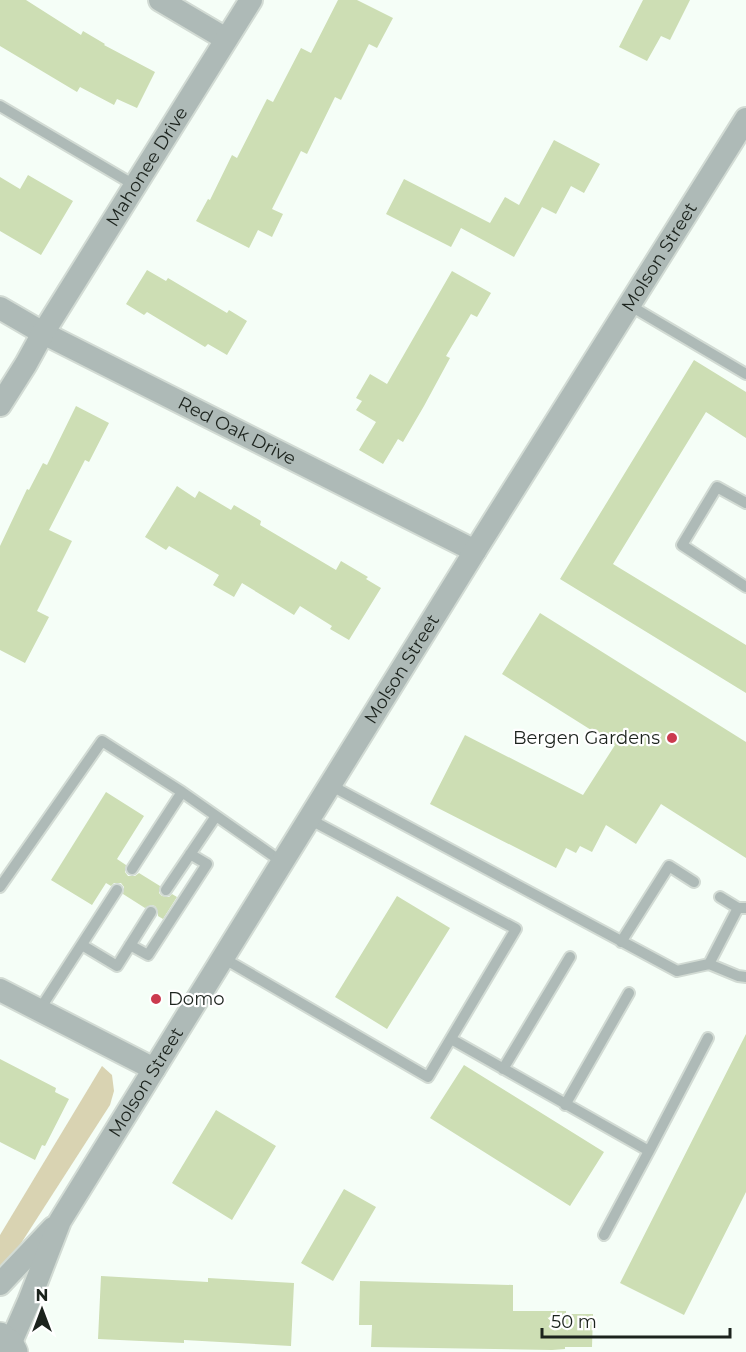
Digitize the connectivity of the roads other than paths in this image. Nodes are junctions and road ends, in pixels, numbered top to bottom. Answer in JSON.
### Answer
{"nodes":[{"id":1,"x":160,"y":0,"type":"edge"},
{"id":2,"x":251,"y":0,"type":"edge"},
{"id":3,"x":226,"y":39,"type":"junction"},
{"id":4,"x":0,"y":106,"type":"edge"},
{"id":5,"x":746,"y":119,"type":"edge"},
{"id":6,"x":136,"y":186,"type":"junction"},
{"id":7,"x":629,"y":304,"type":"junction"},
{"id":8,"x":0,"y":308,"type":"edge"},
{"id":9,"x":43,"y":333,"type":"junction"},
{"id":10,"x":746,"y":374,"type":"edge"},
{"id":11,"x":0,"y":405,"type":"edge"},
{"id":12,"x":746,"y":503,"type":"edge"},
{"id":13,"x":475,"y":551,"type":"junction"},
{"id":14,"x":746,"y":586,"type":"edge"},
{"id":15,"x":330,"y":785,"type":"junction"},
{"id":16,"x":182,"y":792,"type":"junction"},
{"id":17,"x":216,"y":816,"type":"junction"},
{"id":18,"x":309,"y":819,"type":"junction"},
{"id":19,"x":190,"y":854,"type":"junction"},
{"id":20,"x":282,"y":862,"type":"junction"},
{"id":21,"x":132,"y":868,"type":"dead end"},
{"id":22,"x":694,"y":882,"type":"dead end"},
{"id":23,"x":0,"y":887,"type":"edge"},
{"id":24,"x":117,"y":890,"type":"dead end"},
{"id":25,"x":166,"y":890,"type":"dead end"},
{"id":26,"x":720,"y":897,"type":"dead end"},
{"id":27,"x":742,"y":908,"type":"edge"},
{"id":28,"x":151,"y":912,"type":"dead end"},
{"id":29,"x":621,"y":942,"type":"junction"},
{"id":30,"x":82,"y":945,"type":"junction"},
{"id":31,"x":130,"y":945,"type":"junction"},
{"id":32,"x":570,"y":957,"type":"dead end"},
{"id":33,"x":223,"y":958,"type":"junction"},
{"id":34,"x":709,"y":964,"type":"junction"},
{"id":35,"x":746,"y":977,"type":"edge"},
{"id":36,"x":0,"y":990,"type":"edge"},
{"id":37,"x":629,"y":993,"type":"dead end"},
{"id":38,"x":39,"y":1009,"type":"junction"},
{"id":39,"x":708,"y":1038,"type":"dead end"},
{"id":40,"x":451,"y":1039,"type":"junction"},
{"id":41,"x":154,"y":1069,"type":"junction"},
{"id":42,"x":503,"y":1069,"type":"junction"},
{"id":43,"x":566,"y":1105,"type":"junction"},
{"id":44,"x":649,"y":1151,"type":"junction"},
{"id":45,"x":60,"y":1221,"type":"junction"},
{"id":46,"x":604,"y":1234,"type":"dead end"},
{"id":47,"x":0,"y":1284,"type":"edge"},
{"id":48,"x":8,"y":1344,"type":"edge"}],
"edges":[{"from":1,"to":3,"type":"street"},
{"from":2,"to":3,"type":"street","name":"Mahonee Drive"},
{"from":3,"to":6,"type":"street","name":"Mahonee Drive"},
{"from":4,"to":6,"type":"lane"},
{"from":5,"to":7,"type":"street","name":"Molson Street"},
{"from":6,"to":9,"type":"street","name":"Mahonee Drive"},
{"from":7,"to":10,"type":"lane"},
{"from":7,"to":13,"type":"street","name":"Molson Street"},
{"from":8,"to":9,"type":"street","name":"Red Oak Drive"},
{"from":9,"to":11,"type":"street","name":"Mahonee Drive"},
{"from":9,"to":13,"type":"street","name":"Red Oak Drive"},
{"from":12,"to":14,"type":"lane"},
{"from":13,"to":15,"type":"street","name":"Molson Street"},
{"from":15,"to":18,"type":"street","name":"Molson Street"},
{"from":15,"to":29,"type":"lane"},
{"from":16,"to":17,"type":"lane"},
{"from":16,"to":21,"type":"lane"},
{"from":16,"to":23,"type":"lane"},
{"from":17,"to":19,"type":"lane"},
{"from":17,"to":20,"type":"lane"},
{"from":18,"to":20,"type":"street","name":"Molson Street"},
{"from":18,"to":40,"type":"lane"},
{"from":19,"to":25,"type":"lane"},
{"from":19,"to":31,"type":"lane"},
{"from":20,"to":33,"type":"street","name":"Molson Street"},
{"from":22,"to":29,"type":"lane"},
{"from":24,"to":30,"type":"lane"},
{"from":26,"to":27,"type":"lane"},
{"from":27,"to":34,"type":"lane"},
{"from":28,"to":31,"type":"lane"},
{"from":29,"to":34,"type":"lane"},
{"from":30,"to":31,"type":"lane"},
{"from":30,"to":38,"type":"lane"},
{"from":32,"to":42,"type":"lane"},
{"from":33,"to":40,"type":"lane"},
{"from":33,"to":41,"type":"street","name":"Molson Street"},
{"from":34,"to":35,"type":"lane"},
{"from":36,"to":38,"type":"street"},
{"from":37,"to":43,"type":"lane"},
{"from":38,"to":41,"type":"street"},
{"from":39,"to":44,"type":"lane"},
{"from":40,"to":42,"type":"lane"},
{"from":41,"to":45,"type":"street","name":"Molson Street"},
{"from":42,"to":43,"type":"lane"},
{"from":43,"to":44,"type":"lane"},
{"from":44,"to":46,"type":"lane"},
{"from":45,"to":47,"type":"street","name":"Molson Street"},
{"from":45,"to":48,"type":"street","name":"Molson Street"}]}
